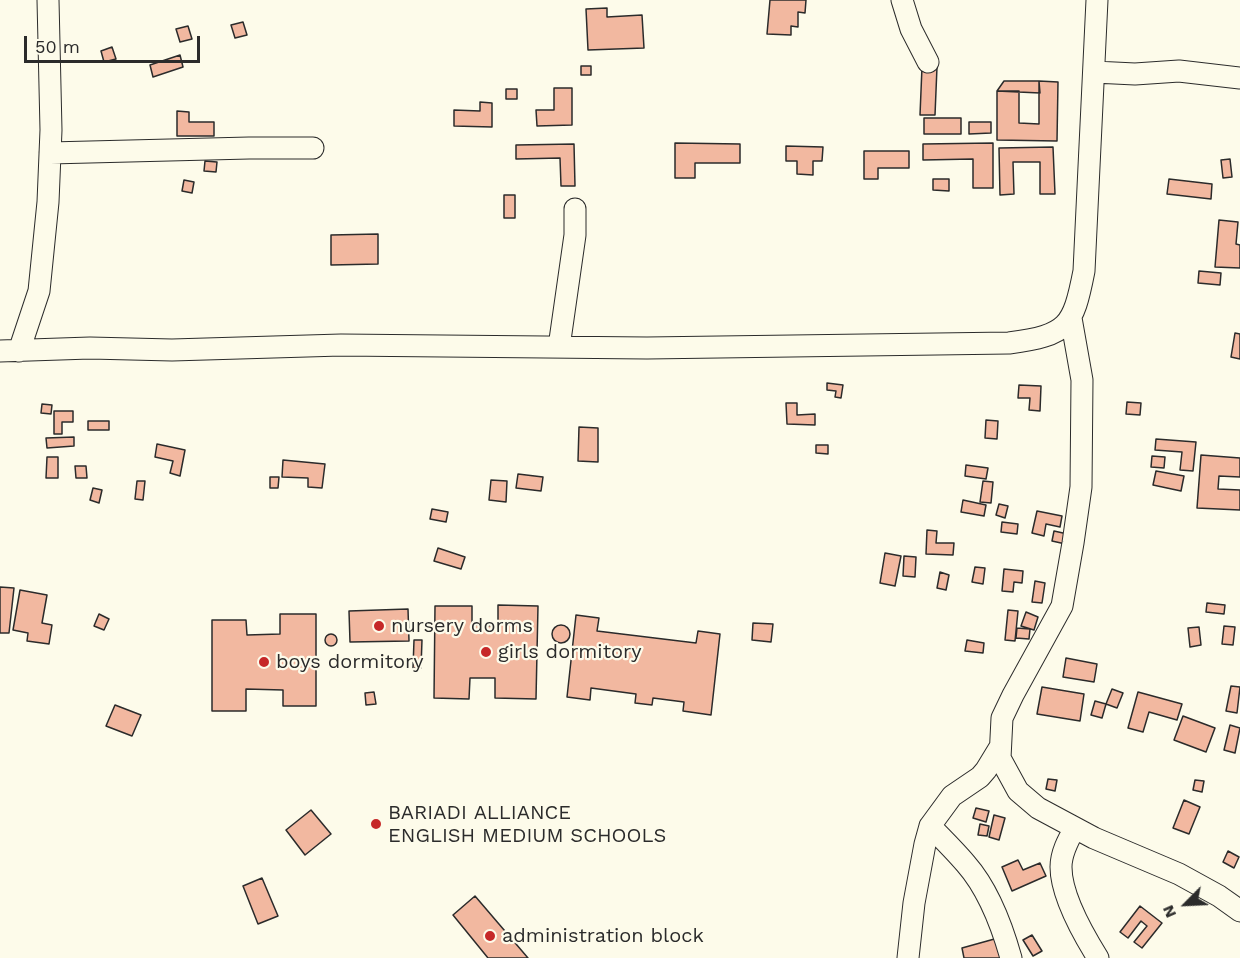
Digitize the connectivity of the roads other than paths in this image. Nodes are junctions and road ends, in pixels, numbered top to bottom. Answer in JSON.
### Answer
{"nodes":[{"id":1,"x":48,"y":0,"type":"edge"},
{"id":2,"x":902,"y":0,"type":"edge"},
{"id":3,"x":1097,"y":0,"type":"edge"},
{"id":4,"x":928,"y":62,"type":"dead end"},
{"id":5,"x":1094,"y":72,"type":"junction"},
{"id":6,"x":1240,"y":78,"type":"edge"},
{"id":7,"x":313,"y":148,"type":"dead end"},
{"id":8,"x":50,"y":153,"type":"junction"},
{"id":9,"x":575,"y":209,"type":"dead end"},
{"id":10,"x":1071,"y":318,"type":"junction"},
{"id":11,"x":559,"y":347,"type":"junction"},
{"id":12,"x":9,"y":351,"type":"edge"},
{"id":13,"x":1000,"y":747,"type":"junction"},
{"id":14,"x":930,"y":825,"type":"junction"},
{"id":15,"x":1075,"y":828,"type":"junction"},
{"id":16,"x":1240,"y":911,"type":"edge"},
{"id":17,"x":908,"y":958,"type":"edge"},
{"id":18,"x":1011,"y":958,"type":"edge"},
{"id":19,"x":1098,"y":958,"type":"edge"}],
"edges":[{"from":1,"to":8,"type":"street"},
{"from":2,"to":4,"type":"street"},
{"from":3,"to":5,"type":"street"},
{"from":5,"to":6,"type":"street"},
{"from":5,"to":10,"type":"street"},
{"from":7,"to":8,"type":"street"},
{"from":8,"to":12,"type":"street"},
{"from":9,"to":11,"type":"street"},
{"from":10,"to":11,"type":"street"},
{"from":10,"to":13,"type":"street"},
{"from":11,"to":12,"type":"street"},
{"from":13,"to":14,"type":"street"},
{"from":13,"to":15,"type":"street"},
{"from":14,"to":17,"type":"street"},
{"from":14,"to":18,"type":"street"},
{"from":15,"to":16,"type":"street"},
{"from":15,"to":19,"type":"street"}]}
